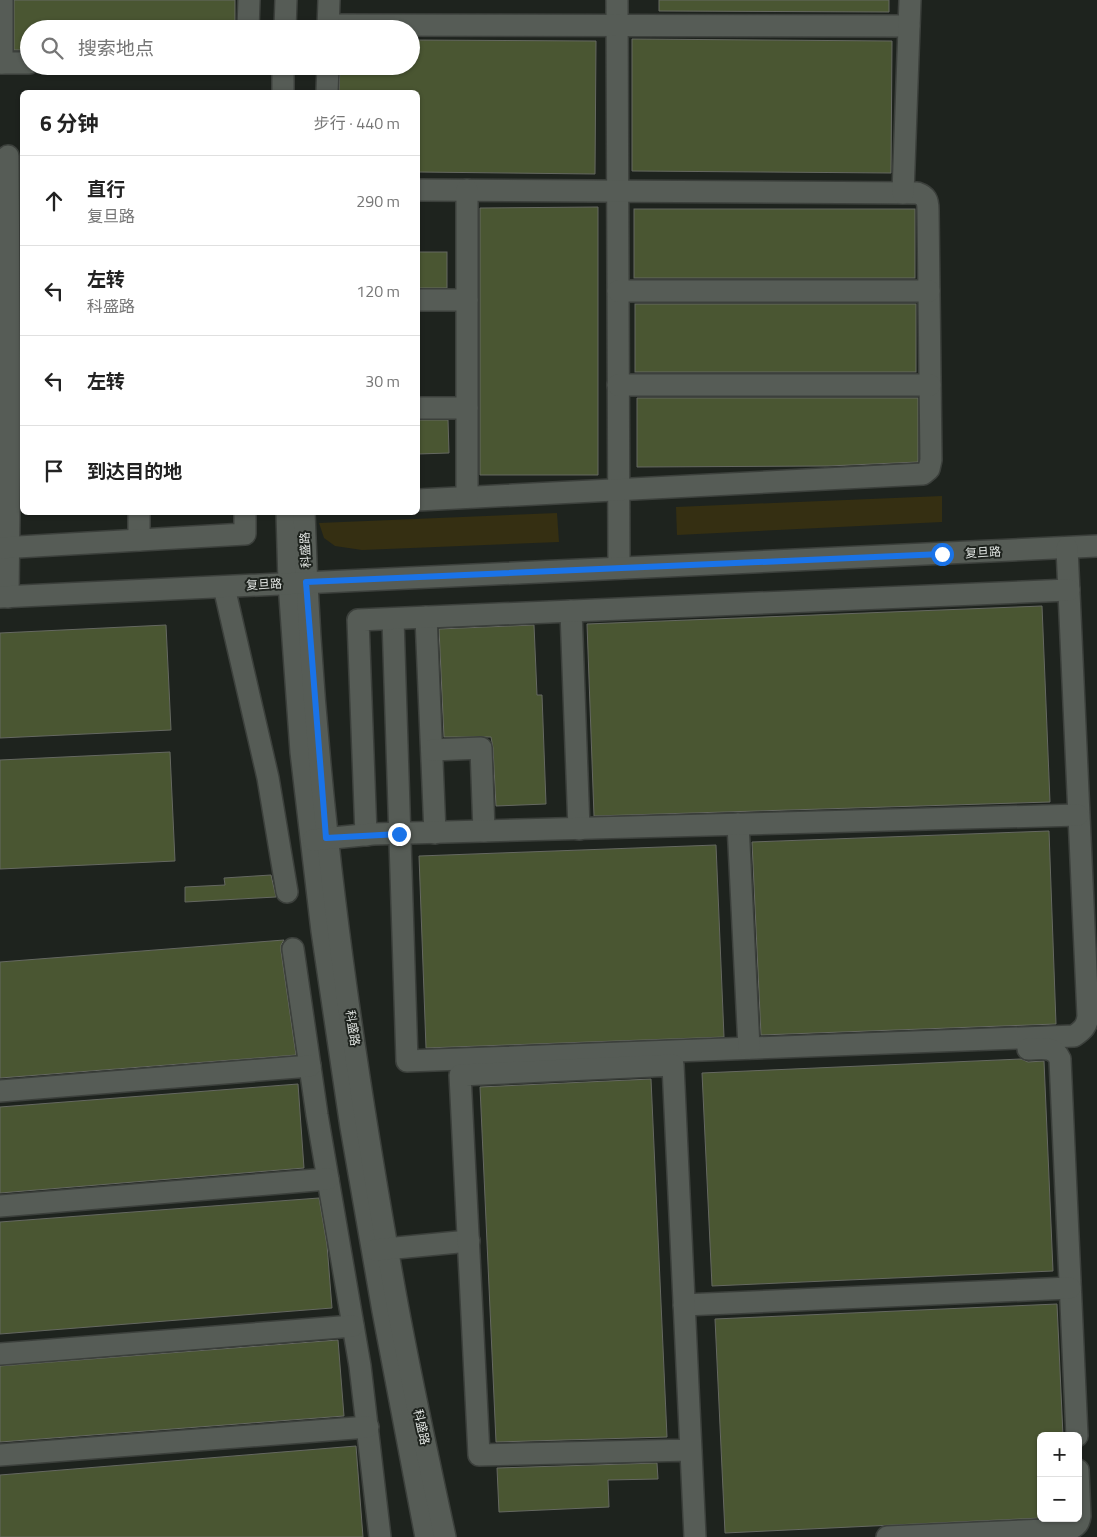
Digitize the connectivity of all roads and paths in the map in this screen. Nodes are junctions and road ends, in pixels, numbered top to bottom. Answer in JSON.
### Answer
{"nodes":[{"id":1,"x":2,"y":0,"type":"edge"},
{"id":2,"x":249,"y":0,"type":"edge"},
{"id":3,"x":286,"y":0,"type":"edge"},
{"id":4,"x":300,"y":0,"type":"edge"},
{"id":5,"x":329,"y":0,"type":"edge"},
{"id":6,"x":617,"y":0,"type":"edge"},
{"id":7,"x":910,"y":0,"type":"edge"},
{"id":8,"x":248,"y":20,"type":"edge"},
{"id":9,"x":285,"y":20,"type":"edge"},
{"id":10,"x":299,"y":20,"type":"edge"},
{"id":11,"x":328,"y":20,"type":"edge"},
{"id":12,"x":617,"y":26,"type":"junction"},
{"id":13,"x":909,"y":26,"type":"junction"},
{"id":14,"x":420,"y":27,"type":"edge"},
{"id":15,"x":1,"y":63,"type":"edge"},
{"id":16,"x":20,"y":63,"type":"edge"},
{"id":17,"x":283,"y":75,"type":"edge"},
{"id":18,"x":298,"y":75,"type":"edge"},
{"id":19,"x":328,"y":75,"type":"edge"},
{"id":20,"x":282,"y":90,"type":"edge"},
{"id":21,"x":297,"y":90,"type":"edge"},
{"id":22,"x":327,"y":90,"type":"edge"},
{"id":23,"x":10,"y":156,"type":"edge"},
{"id":24,"x":420,"y":190,"type":"edge"},
{"id":25,"x":467,"y":190,"type":"junction"},
{"id":26,"x":618,"y":192,"type":"junction"},
{"id":27,"x":903,"y":193,"type":"junction"},
{"id":28,"x":618,"y":291,"type":"junction"},
{"id":29,"x":929,"y":291,"type":"junction"},
{"id":30,"x":11,"y":292,"type":"edge"},
{"id":31,"x":420,"y":300,"type":"edge"},
{"id":32,"x":467,"y":300,"type":"junction"},
{"id":33,"x":618,"y":385,"type":"junction"},
{"id":34,"x":930,"y":385,"type":"junction"},
{"id":35,"x":420,"y":408,"type":"edge"},
{"id":36,"x":466,"y":408,"type":"junction"},
{"id":37,"x":11,"y":425,"type":"edge"},
{"id":38,"x":618,"y":489,"type":"junction"},
{"id":39,"x":466,"y":497,"type":"junction"},
{"id":40,"x":420,"y":500,"type":"edge"},
{"id":41,"x":139,"y":515,"type":"edge"},
{"id":42,"x":245,"y":515,"type":"edge"},
{"id":43,"x":287,"y":515,"type":"edge"},
{"id":44,"x":304,"y":515,"type":"edge"},
{"id":45,"x":139,"y":540,"type":"junction"},
{"id":46,"x":1097,"y":546,"type":"edge"},
{"id":47,"x":4,"y":548,"type":"edge"},
{"id":48,"x":1067,"y":548,"type":"junction"},
{"id":49,"x":619,"y":568,"type":"junction"},
{"id":50,"x":298,"y":583,"type":"junction"},
{"id":51,"x":224,"y":586,"type":"junction"},
{"id":52,"x":1069,"y":590,"type":"junction"},
{"id":53,"x":4,"y":597,"type":"edge"},
{"id":54,"x":572,"y":611,"type":"junction"},
{"id":55,"x":426,"y":617,"type":"junction"},
{"id":56,"x":393,"y":619,"type":"junction"},
{"id":57,"x":432,"y":750,"type":"junction"},
{"id":58,"x":1078,"y":815,"type":"junction"},
{"id":59,"x":738,"y":824,"type":"junction"},
{"id":60,"x":579,"y":829,"type":"junction"},
{"id":61,"x":484,"y":831,"type":"junction"},
{"id":62,"x":435,"y":833,"type":"junction"},
{"id":63,"x":399,"y":834,"type":"junction"},
{"id":64,"x":366,"y":835,"type":"junction"},
{"id":65,"x":318,"y":839,"type":"junction"},
{"id":66,"x":287,"y":892,"type":"dead end"},
{"id":67,"x":293,"y":949,"type":"dead end"},
{"id":68,"x":749,"y":1048,"type":"junction"},
{"id":69,"x":673,"y":1065,"type":"junction"},
{"id":70,"x":310,"y":1066,"type":"junction"},
{"id":71,"x":0,"y":1092,"type":"edge"},
{"id":72,"x":328,"y":1179,"type":"junction"},
{"id":73,"x":0,"y":1206,"type":"edge"},
{"id":74,"x":469,"y":1241,"type":"junction"},
{"id":75,"x":380,"y":1250,"type":"junction"},
{"id":76,"x":1070,"y":1288,"type":"junction"},
{"id":77,"x":684,"y":1305,"type":"junction"},
{"id":78,"x":353,"y":1326,"type":"junction"},
{"id":79,"x":0,"y":1354,"type":"edge"},
{"id":80,"x":368,"y":1426,"type":"junction"},
{"id":81,"x":1077,"y":1432,"type":"edge"},
{"id":82,"x":691,"y":1450,"type":"junction"},
{"id":83,"x":0,"y":1455,"type":"edge"},
{"id":84,"x":1078,"y":1477,"type":"edge"},
{"id":85,"x":380,"y":1537,"type":"edge"},
{"id":86,"x":426,"y":1537,"type":"edge"},
{"id":87,"x":445,"y":1537,"type":"edge"},
{"id":88,"x":695,"y":1537,"type":"edge"},
{"id":89,"x":887,"y":1537,"type":"edge"}],
"edges":[{"from":1,"to":15,"type":"street"},
{"from":2,"to":8,"type":"street"},
{"from":3,"to":9,"type":"street"},
{"from":4,"to":10,"type":"street"},
{"from":5,"to":11,"type":"street"},
{"from":6,"to":12,"type":"street"},
{"from":7,"to":13,"type":"street"},
{"from":12,"to":13,"type":"street"},
{"from":12,"to":14,"type":"street"},
{"from":12,"to":26,"type":"street"},
{"from":13,"to":27,"type":"street"},
{"from":15,"to":16,"type":"street"},
{"from":17,"to":20,"type":"street"},
{"from":18,"to":21,"type":"street"},
{"from":19,"to":22,"type":"street"},
{"from":23,"to":30,"type":"street"},
{"from":24,"to":25,"type":"street"},
{"from":25,"to":26,"type":"street"},
{"from":25,"to":32,"type":"street"},
{"from":26,"to":27,"type":"street"},
{"from":26,"to":28,"type":"street"},
{"from":27,"to":29,"type":"street"},
{"from":28,"to":29,"type":"street"},
{"from":28,"to":33,"type":"street"},
{"from":29,"to":34,"type":"street"},
{"from":30,"to":37,"type":"street"},
{"from":31,"to":32,"type":"street"},
{"from":32,"to":36,"type":"street"},
{"from":33,"to":34,"type":"street"},
{"from":33,"to":38,"type":"street"},
{"from":34,"to":38,"type":"street"},
{"from":35,"to":36,"type":"street"},
{"from":36,"to":39,"type":"street"},
{"from":37,"to":47,"type":"street"},
{"from":38,"to":39,"type":"street"},
{"from":38,"to":49,"type":"street"},
{"from":39,"to":40,"type":"street"},
{"from":41,"to":45,"type":"street"},
{"from":42,"to":45,"type":"street"},
{"from":43,"to":50,"type":"street","name":"科盛路"},
{"from":44,"to":50,"type":"street","name":"科盛路"},
{"from":45,"to":47,"type":"street"},
{"from":46,"to":48,"type":"street","name":"复旦路"},
{"from":47,"to":53,"type":"street"},
{"from":48,"to":49,"type":"street","name":"复旦路"},
{"from":48,"to":52,"type":"street"},
{"from":49,"to":50,"type":"street","name":"复旦路"},
{"from":50,"to":51,"type":"street","name":"复旦路"},
{"from":50,"to":65,"type":"street","name":"科盛路"},
{"from":51,"to":53,"type":"street","name":"复旦路"},
{"from":51,"to":66,"type":"street"},
{"from":52,"to":54,"type":"street"},
{"from":52,"to":58,"type":"street"},
{"from":54,"to":55,"type":"street"},
{"from":54,"to":60,"type":"street"},
{"from":55,"to":56,"type":"street"},
{"from":55,"to":57,"type":"street"},
{"from":56,"to":63,"type":"street"},
{"from":56,"to":64,"type":"street"},
{"from":57,"to":61,"type":"street"},
{"from":57,"to":62,"type":"street"},
{"from":58,"to":59,"type":"street"},
{"from":58,"to":68,"type":"street"},
{"from":59,"to":60,"type":"street"},
{"from":59,"to":68,"type":"street"},
{"from":60,"to":61,"type":"street"},
{"from":61,"to":62,"type":"street"},
{"from":62,"to":63,"type":"street"},
{"from":63,"to":64,"type":"street"},
{"from":63,"to":68,"type":"street"},
{"from":64,"to":65,"type":"street"},
{"from":65,"to":75,"type":"street","name":"科盛路"},
{"from":67,"to":70,"type":"street"},
{"from":69,"to":74,"type":"street"},
{"from":69,"to":76,"type":"street"},
{"from":69,"to":77,"type":"street"},
{"from":70,"to":71,"type":"street"},
{"from":70,"to":72,"type":"street"},
{"from":72,"to":73,"type":"street"},
{"from":72,"to":78,"type":"street"},
{"from":74,"to":75,"type":"street"},
{"from":74,"to":82,"type":"street"},
{"from":75,"to":86,"type":"street","name":"科盛路"},
{"from":75,"to":87,"type":"street","name":"科盛路"},
{"from":76,"to":77,"type":"street"},
{"from":76,"to":81,"type":"street"},
{"from":77,"to":82,"type":"street"},
{"from":78,"to":79,"type":"street"},
{"from":78,"to":80,"type":"street"},
{"from":80,"to":83,"type":"street"},
{"from":80,"to":85,"type":"street"},
{"from":82,"to":88,"type":"street"},
{"from":84,"to":89,"type":"street"}]}
